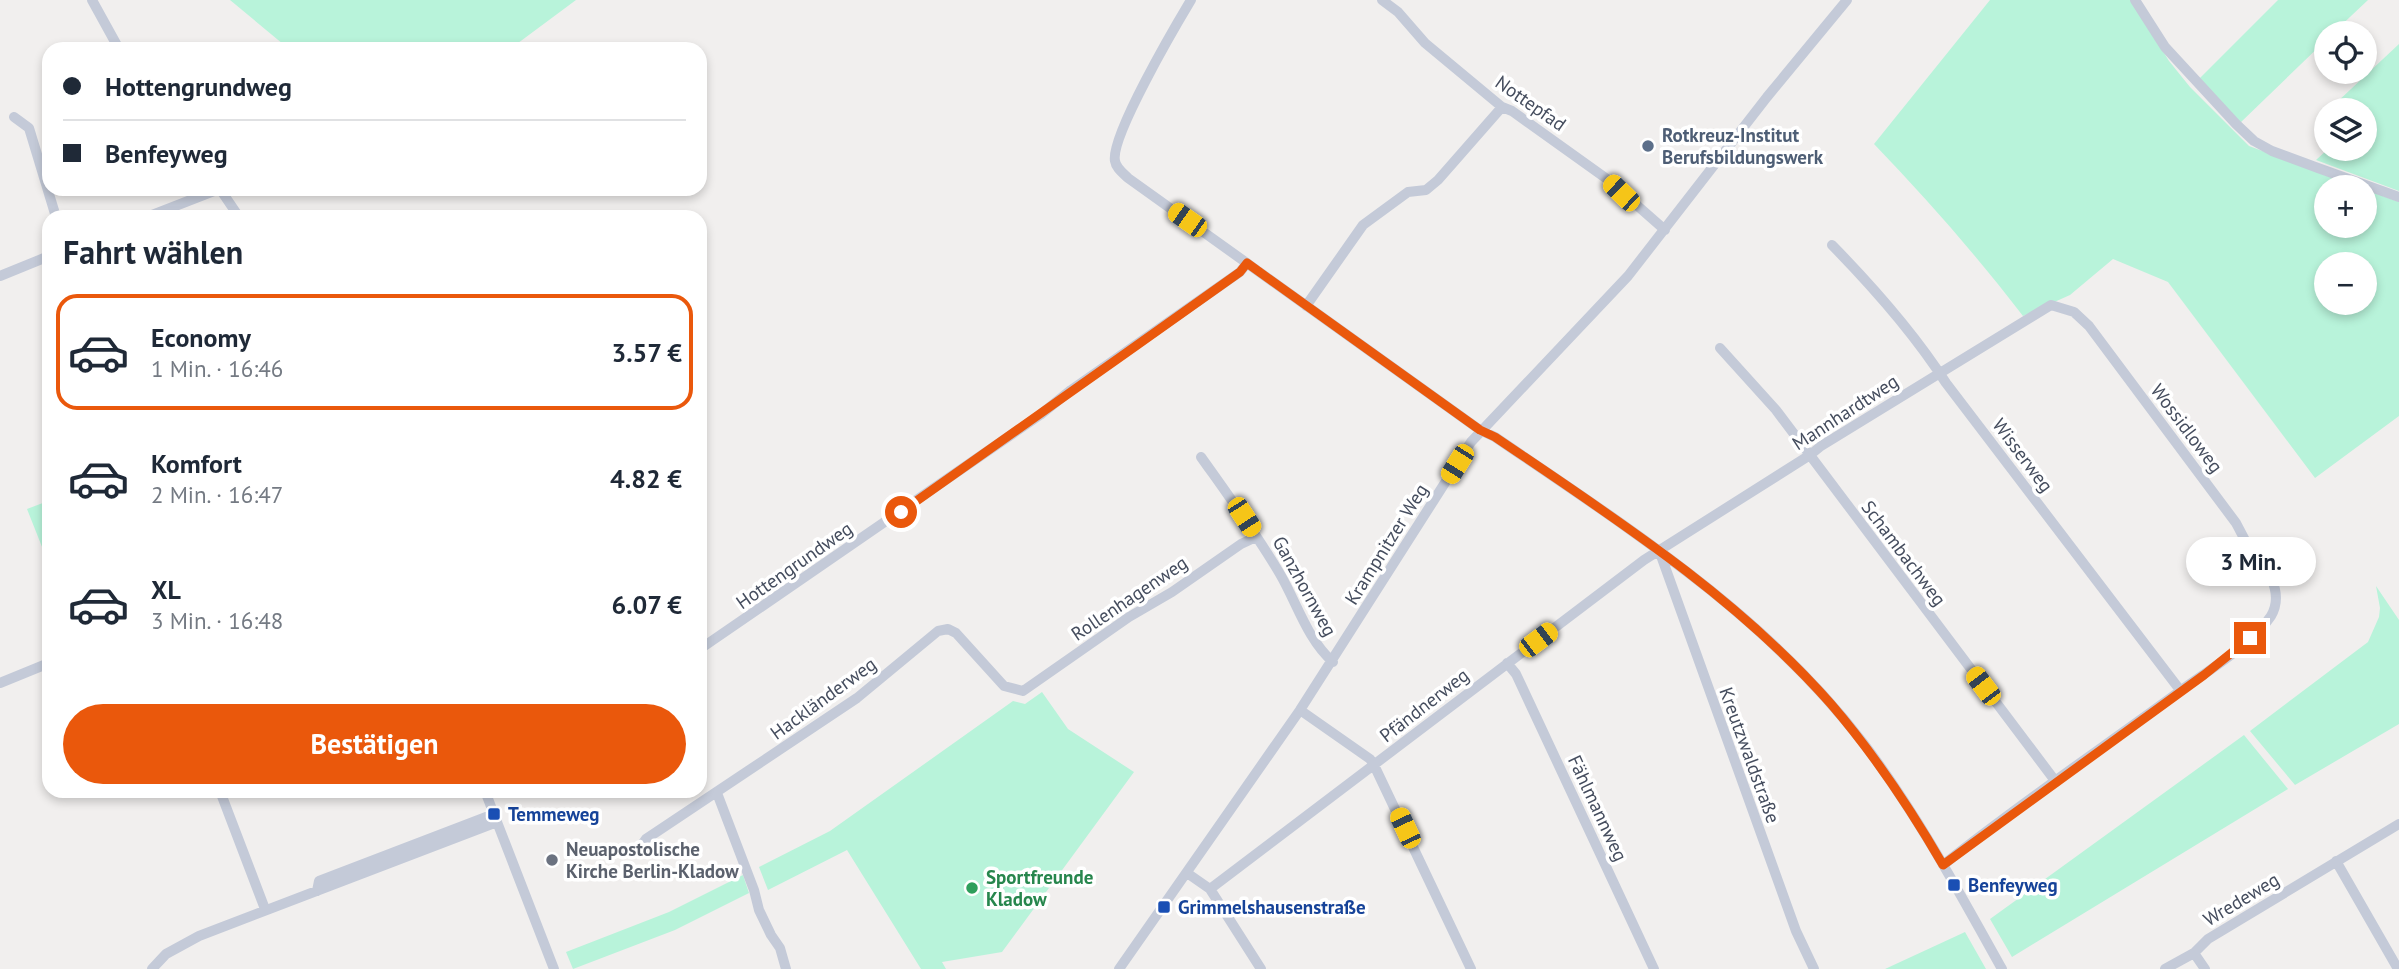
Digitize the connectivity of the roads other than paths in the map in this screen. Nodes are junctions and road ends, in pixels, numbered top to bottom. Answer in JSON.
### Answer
{"nodes":[{"id":1,"x":92,"y":0,"type":"edge"},
{"id":2,"x":1191,"y":0,"type":"edge"},
{"id":3,"x":1382,"y":0,"type":"edge"},
{"id":4,"x":1847,"y":0,"type":"edge"},
{"id":5,"x":2134,"y":0,"type":"edge"},
{"id":6,"x":115,"y":42,"type":"edge"},
{"id":7,"x":1502,"y":107,"type":"junction"},
{"id":8,"x":14,"y":117,"type":"dead end"},
{"id":9,"x":42,"y":171,"type":"edge"},
{"id":10,"x":201,"y":196,"type":"edge"},
{"id":11,"x":2399,"y":197,"type":"edge"},
{"id":12,"x":165,"y":210,"type":"edge"},
{"id":13,"x":1665,"y":230,"type":"junction"},
{"id":14,"x":1832,"y":245,"type":"dead end"},
{"id":15,"x":42,"y":259,"type":"edge"},
{"id":16,"x":1247,"y":263,"type":"junction"},
{"id":17,"x":0,"y":276,"type":"edge"},
{"id":18,"x":2050,"y":305,"type":"joint"},
{"id":19,"x":1306,"y":306,"type":"junction"},
{"id":20,"x":1720,"y":348,"type":"dead end"},
{"id":21,"x":1940,"y":373,"type":"junction"},
{"id":22,"x":1480,"y":430,"type":"junction"},
{"id":23,"x":1811,"y":455,"type":"junction"},
{"id":24,"x":1201,"y":457,"type":"dead end"},
{"id":25,"x":1256,"y":537,"type":"junction"},
{"id":26,"x":1659,"y":550,"type":"junction"},
{"id":27,"x":707,"y":644,"type":"edge"},
{"id":28,"x":1332,"y":662,"type":"junction"},
{"id":29,"x":1507,"y":663,"type":"junction"},
{"id":30,"x":42,"y":666,"type":"edge"},
{"id":31,"x":0,"y":683,"type":"edge"},
{"id":32,"x":2180,"y":690,"type":"junction"},
{"id":33,"x":1023,"y":691,"type":"joint"},
{"id":34,"x":1300,"y":710,"type":"junction"},
{"id":35,"x":1374,"y":765,"type":"junction"},
{"id":36,"x":2056,"y":782,"type":"junction"},
{"id":37,"x":717,"y":793,"type":"junction"},
{"id":38,"x":223,"y":798,"type":"edge"},
{"id":39,"x":490,"y":798,"type":"edge"},
{"id":40,"x":496,"y":818,"type":"junction"},
{"id":41,"x":2399,"y":824,"type":"edge"},
{"id":42,"x":636,"y":853,"type":"dead end"},
{"id":43,"x":2336,"y":862,"type":"junction"},
{"id":44,"x":1943,"y":865,"type":"junction"},
{"id":45,"x":1187,"y":873,"type":"junction"},
{"id":46,"x":1210,"y":889,"type":"junction"},
{"id":47,"x":265,"y":909,"type":"junction"},
{"id":48,"x":2194,"y":953,"type":"junction"},
{"id":49,"x":152,"y":969,"type":"edge"},
{"id":50,"x":554,"y":969,"type":"edge"},
{"id":51,"x":786,"y":969,"type":"edge"},
{"id":52,"x":1119,"y":969,"type":"edge"},
{"id":53,"x":1261,"y":969,"type":"edge"},
{"id":54,"x":1471,"y":969,"type":"edge"},
{"id":55,"x":1654,"y":969,"type":"edge"},
{"id":56,"x":1814,"y":969,"type":"edge"},
{"id":57,"x":2002,"y":969,"type":"edge"},
{"id":58,"x":2165,"y":969,"type":"edge"},
{"id":59,"x":2205,"y":969,"type":"edge"},
{"id":60,"x":2398,"y":969,"type":"edge"}],
"edges":[{"from":1,"to":6,"type":"street"},
{"from":2,"to":16,"type":"street"},
{"from":3,"to":7,"type":"street","name":"Nottepfad"},
{"from":4,"to":13,"type":"street","name":"Krampnitzer Weg"},
{"from":5,"to":11,"type":"street"},
{"from":7,"to":13,"type":"street","name":"Nottepfad"},
{"from":7,"to":19,"type":"street"},
{"from":8,"to":9,"type":"street"},
{"from":10,"to":12,"type":"street"},
{"from":13,"to":22,"type":"street","name":"Krampnitzer Weg"},
{"from":14,"to":21,"type":"street","name":"Wisserweg"},
{"from":15,"to":17,"type":"street"},
{"from":16,"to":19,"type":"street"},
{"from":16,"to":27,"type":"street","name":"Hottengrundweg"},
{"from":18,"to":21,"type":"street","name":"Mannhardtweg"},
{"from":18,"to":32,"type":"street","name":"Wossidloweg"},
{"from":19,"to":22,"type":"street"},
{"from":20,"to":23,"type":"street","name":"Schambachweg"},
{"from":21,"to":23,"type":"street","name":"Mannhardtweg"},
{"from":21,"to":32,"type":"street","name":"Wisserweg"},
{"from":22,"to":26,"type":"street"},
{"from":22,"to":28,"type":"street","name":"Krampnitzer Weg"},
{"from":23,"to":26,"type":"street","name":"Mannhardtweg"},
{"from":23,"to":36,"type":"street","name":"Schambachweg"},
{"from":24,"to":25,"type":"street","name":"Ganzhornweg"},
{"from":25,"to":28,"type":"street","name":"Ganzhornweg"},
{"from":25,"to":33,"type":"street","name":"Rollenhagenweg"},
{"from":26,"to":29,"type":"street","name":"Pfändnerweg"},
{"from":26,"to":44,"type":"street"},
{"from":26,"to":56,"type":"street","name":"Kreutzwaldstraße"},
{"from":28,"to":34,"type":"street","name":"Krampnitzer Weg"},
{"from":29,"to":35,"type":"street","name":"Pfändnerweg"},
{"from":29,"to":55,"type":"street","name":"Fählmannweg"},
{"from":30,"to":31,"type":"street"},
{"from":32,"to":36,"type":"street"},
{"from":33,"to":37,"type":"street","name":"Hackländerweg"},
{"from":34,"to":35,"type":"street"},
{"from":34,"to":45,"type":"street","name":"Krampnitzer Weg"},
{"from":35,"to":46,"type":"street","name":"Pfändnerweg"},
{"from":35,"to":54,"type":"street"},
{"from":36,"to":44,"type":"street"},
{"from":37,"to":42,"type":"street","name":"Hackländerweg"},
{"from":37,"to":51,"type":"street"},
{"from":38,"to":47,"type":"street"},
{"from":39,"to":40,"type":"street"},
{"from":40,"to":47,"type":"street"},
{"from":40,"to":50,"type":"street"},
{"from":41,"to":43,"type":"street","name":"Wredeweg"},
{"from":43,"to":48,"type":"street","name":"Wredeweg"},
{"from":43,"to":60,"type":"street"},
{"from":44,"to":57,"type":"street"},
{"from":45,"to":46,"type":"street"},
{"from":45,"to":52,"type":"street","name":"Krampnitzer Weg"},
{"from":46,"to":53,"type":"street"},
{"from":47,"to":49,"type":"street"},
{"from":48,"to":58,"type":"street","name":"Wredeweg"},
{"from":48,"to":59,"type":"street"}]}
